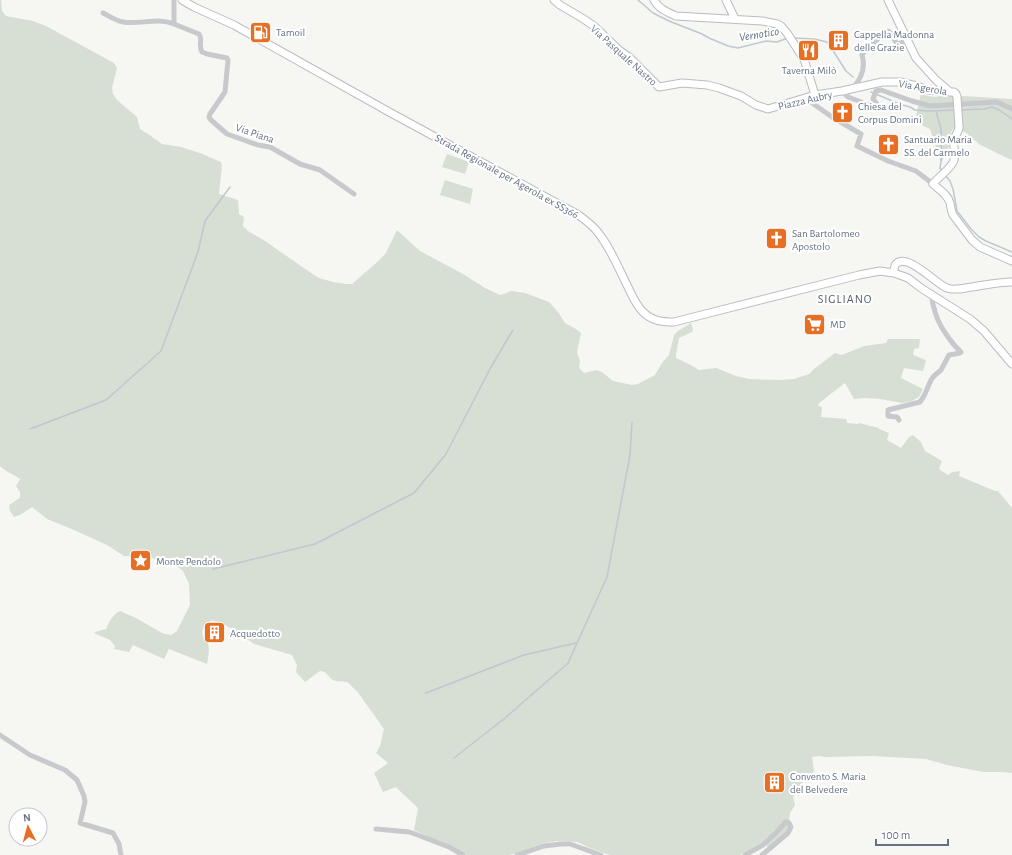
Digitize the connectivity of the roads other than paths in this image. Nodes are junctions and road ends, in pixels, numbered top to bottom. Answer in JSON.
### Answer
{"nodes":[{"id":1,"x":174,"y":0,"type":"edge"},
{"id":2,"x":182,"y":0,"type":"edge"},
{"id":3,"x":554,"y":0,"type":"edge"},
{"id":4,"x":654,"y":0,"type":"edge"},
{"id":5,"x":726,"y":0,"type":"edge"},
{"id":6,"x":888,"y":0,"type":"edge"},
{"id":7,"x":196,"y":3,"type":"edge"},
{"id":8,"x":103,"y":12,"type":"dead end"},
{"id":9,"x":735,"y":19,"type":"junction"},
{"id":10,"x":174,"y":24,"type":"junction"},
{"id":11,"x":908,"y":40,"type":"junction"},
{"id":12,"x":936,"y":80,"type":"junction"},
{"id":13,"x":853,"y":88,"type":"junction"},
{"id":14,"x":932,"y":90,"type":"junction"},
{"id":15,"x":842,"y":91,"type":"junction"},
{"id":16,"x":950,"y":92,"type":"junction"},
{"id":17,"x":814,"y":95,"type":"junction"},
{"id":18,"x":805,"y":98,"type":"junction"},
{"id":19,"x":768,"y":109,"type":"joint"},
{"id":20,"x":1012,"y":109,"type":"edge"},
{"id":21,"x":935,"y":181,"type":"junction"},
{"id":22,"x":354,"y":194,"type":"dead end"},
{"id":23,"x":1012,"y":261,"type":"edge"},
{"id":24,"x":894,"y":273,"type":"junction"},
{"id":25,"x":1012,"y":282,"type":"edge"},
{"id":26,"x":931,"y":294,"type":"junction"},
{"id":27,"x":1012,"y":364,"type":"edge"},
{"id":28,"x":899,"y":420,"type":"dead end"},
{"id":29,"x":0,"y":735,"type":"edge"},
{"id":30,"x":376,"y":829,"type":"dead end"},
{"id":31,"x":121,"y":855,"type":"edge"},
{"id":32,"x":463,"y":855,"type":"edge"},
{"id":33,"x":517,"y":855,"type":"edge"},
{"id":34,"x":601,"y":855,"type":"edge"},
{"id":35,"x":745,"y":855,"type":"edge"},
{"id":36,"x":762,"y":855,"type":"edge"}],
"edges":[{"from":1,"to":10,"type":"street"},
{"from":2,"to":7,"type":"street","name":"Strada Regionale per Agerola ex SS366"},
{"from":3,"to":19,"type":"street","name":"Via Pasquale Nastro"},
{"from":4,"to":9,"type":"street"},
{"from":5,"to":9,"type":"street"},
{"from":6,"to":11,"type":"street"},
{"from":7,"to":24,"type":"street","name":"Strada Regionale per Agerola ex SS366"},
{"from":8,"to":10,"type":"street"},
{"from":9,"to":17,"type":"street"},
{"from":10,"to":22,"type":"street","name":"Via Piana"},
{"from":11,"to":12,"type":"street"},
{"from":11,"to":13,"type":"street"},
{"from":12,"to":14,"type":"street"},
{"from":12,"to":16,"type":"street"},
{"from":13,"to":14,"type":"street","name":"Via Agerola"},
{"from":13,"to":15,"type":"street","name":"Piazza Aubry"},
{"from":14,"to":16,"type":"street","name":"Via Agerola"},
{"from":15,"to":17,"type":"street","name":"Piazza Aubry"},
{"from":15,"to":20,"type":"street"},
{"from":16,"to":21,"type":"street","name":"Via Agerola","bridge":true},
{"from":17,"to":18,"type":"street","name":"Piazza Aubry"},
{"from":18,"to":19,"type":"street","name":"Piazza Aubry"},
{"from":18,"to":21,"type":"street"},
{"from":21,"to":23,"type":"street"},
{"from":24,"to":25,"type":"street"},
{"from":24,"to":26,"type":"street","name":"Strada Regionale per Agerola ex SS366"},
{"from":26,"to":27,"type":"street","name":"Strada Regionale per Agerola ex SS366"},
{"from":26,"to":28,"type":"street"},
{"from":29,"to":31,"type":"street"},
{"from":30,"to":32,"type":"street"},
{"from":33,"to":34,"type":"street"},
{"from":35,"to":36,"type":"street"}]}
